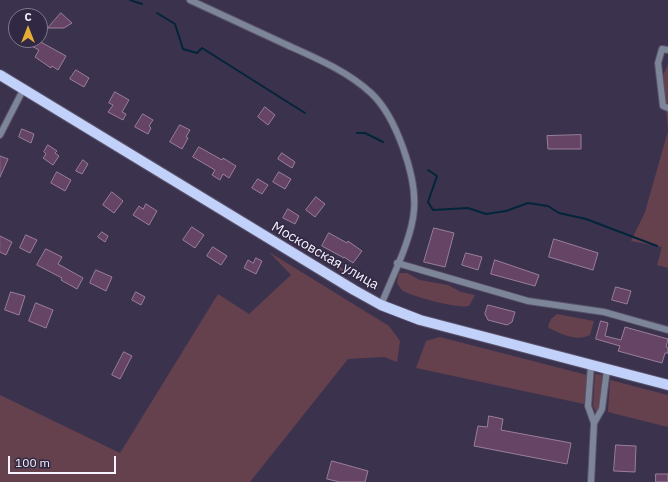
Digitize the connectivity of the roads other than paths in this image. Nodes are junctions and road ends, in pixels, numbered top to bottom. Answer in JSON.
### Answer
{"nodes":[{"id":1,"x":190,"y":0,"type":"edge"},
{"id":2,"x":668,"y":50,"type":"edge"},
{"id":3,"x":0,"y":75,"type":"edge"},
{"id":4,"x":23,"y":90,"type":"junction"},
{"id":5,"x":668,"y":108,"type":"edge"},
{"id":6,"x":0,"y":135,"type":"edge"},
{"id":7,"x":397,"y":264,"type":"junction"},
{"id":8,"x":381,"y":305,"type":"junction"},
{"id":9,"x":668,"y":330,"type":"edge"},
{"id":10,"x":591,"y":365,"type":"junction"},
{"id":11,"x":607,"y":369,"type":"junction"},
{"id":12,"x":668,"y":385,"type":"edge"},
{"id":13,"x":594,"y":423,"type":"junction"},
{"id":14,"x":590,"y":482,"type":"edge"}],
"edges":[{"from":1,"to":7,"type":"street"},
{"from":2,"to":5,"type":"street"},
{"from":3,"to":4,"type":"main road","name":"Московская улица"},
{"from":4,"to":6,"type":"street"},
{"from":4,"to":8,"type":"main road","name":"Московская улица"},
{"from":7,"to":8,"type":"street"},
{"from":7,"to":9,"type":"street"},
{"from":8,"to":10,"type":"main road","name":"Московская улица"},
{"from":10,"to":11,"type":"main road","name":"Московская улица"},
{"from":10,"to":13,"type":"street"},
{"from":11,"to":12,"type":"main road","name":"Московская улица"},
{"from":11,"to":13,"type":"street"},
{"from":13,"to":14,"type":"street"}]}
